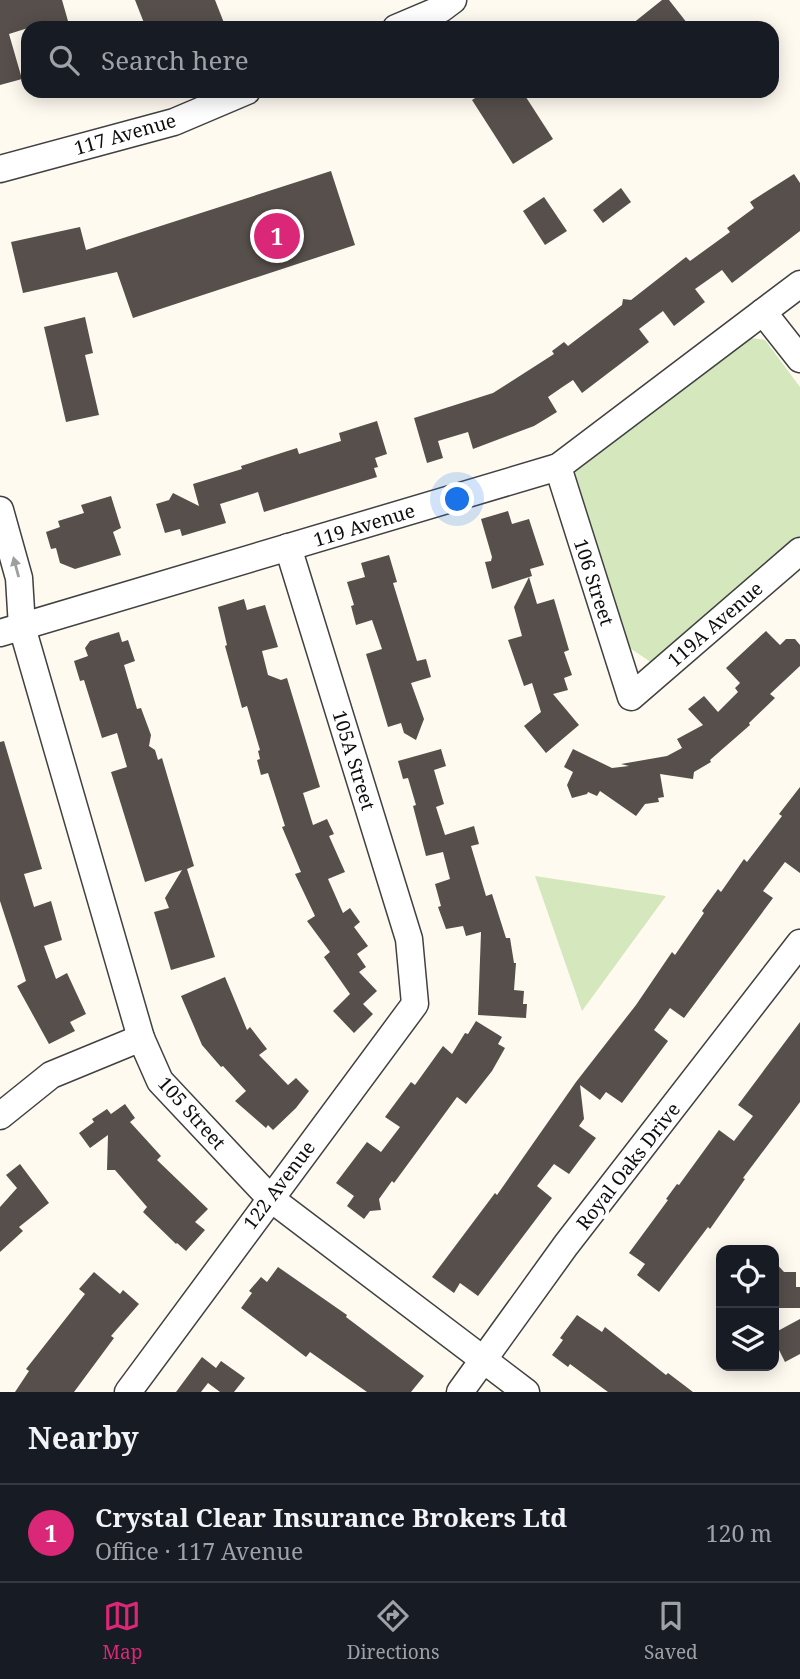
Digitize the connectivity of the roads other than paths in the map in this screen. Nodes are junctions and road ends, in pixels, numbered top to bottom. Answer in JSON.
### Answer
{"nodes":[{"id":1,"x":453,"y":0,"type":"edge"},
{"id":2,"x":413,"y":21,"type":"edge"},
{"id":3,"x":231,"y":98,"type":"edge"},
{"id":4,"x":0,"y":169,"type":"edge"},
{"id":5,"x":800,"y":284,"type":"edge"},
{"id":6,"x":763,"y":312,"type":"junction"},
{"id":7,"x":800,"y":359,"type":"edge"},
{"id":8,"x":558,"y":467,"type":"junction"},
{"id":9,"x":0,"y":510,"type":"edge"},
{"id":10,"x":288,"y":547,"type":"junction"},
{"id":11,"x":800,"y":551,"type":"edge"},
{"id":12,"x":0,"y":591,"type":"edge"},
{"id":13,"x":11,"y":630,"type":"edge"},
{"id":14,"x":631,"y":697,"type":"joint"},
{"id":15,"x":800,"y":943,"type":"edge"},
{"id":16,"x":412,"y":974,"type":"joint"},
{"id":17,"x":141,"y":1038,"type":"junction"},
{"id":18,"x":0,"y":1116,"type":"edge"},
{"id":19,"x":270,"y":1198,"type":"junction"},
{"id":20,"x":484,"y":1359,"type":"junction"},
{"id":21,"x":128,"y":1392,"type":"edge"},
{"id":22,"x":460,"y":1392,"type":"edge"},
{"id":23,"x":526,"y":1392,"type":"edge"}],
"edges":[{"from":1,"to":2,"type":"street"},
{"from":3,"to":4,"type":"street","name":"117 Avenue"},
{"from":5,"to":6,"type":"street","name":"119 Avenue"},
{"from":6,"to":7,"type":"street"},
{"from":6,"to":8,"type":"street","name":"119 Avenue"},
{"from":8,"to":10,"type":"street","name":"119 Avenue"},
{"from":8,"to":14,"type":"street","name":"106 Street"},
{"from":13,"to":9,"type":"street","name":"105 Street","one_way":true},
{"from":10,"to":13,"type":"street","name":"119 Avenue"},
{"from":10,"to":16,"type":"street","name":"105A Street"},
{"from":11,"to":14,"type":"street","name":"119A Avenue"},
{"from":12,"to":13,"type":"street","name":"105 Street"},
{"from":13,"to":17,"type":"street","name":"105 Street"},
{"from":15,"to":20,"type":"street","name":"Royal Oaks Drive"},
{"from":16,"to":19,"type":"street","name":"122 Avenue"},
{"from":17,"to":18,"type":"street"},
{"from":17,"to":19,"type":"street","name":"105 Street"},
{"from":19,"to":20,"type":"street","name":"105 Street"},
{"from":19,"to":21,"type":"street","name":"122 Avenue"},
{"from":20,"to":22,"type":"street","name":"Royal Oaks Drive"},
{"from":20,"to":23,"type":"street","name":"105 Street"}]}
